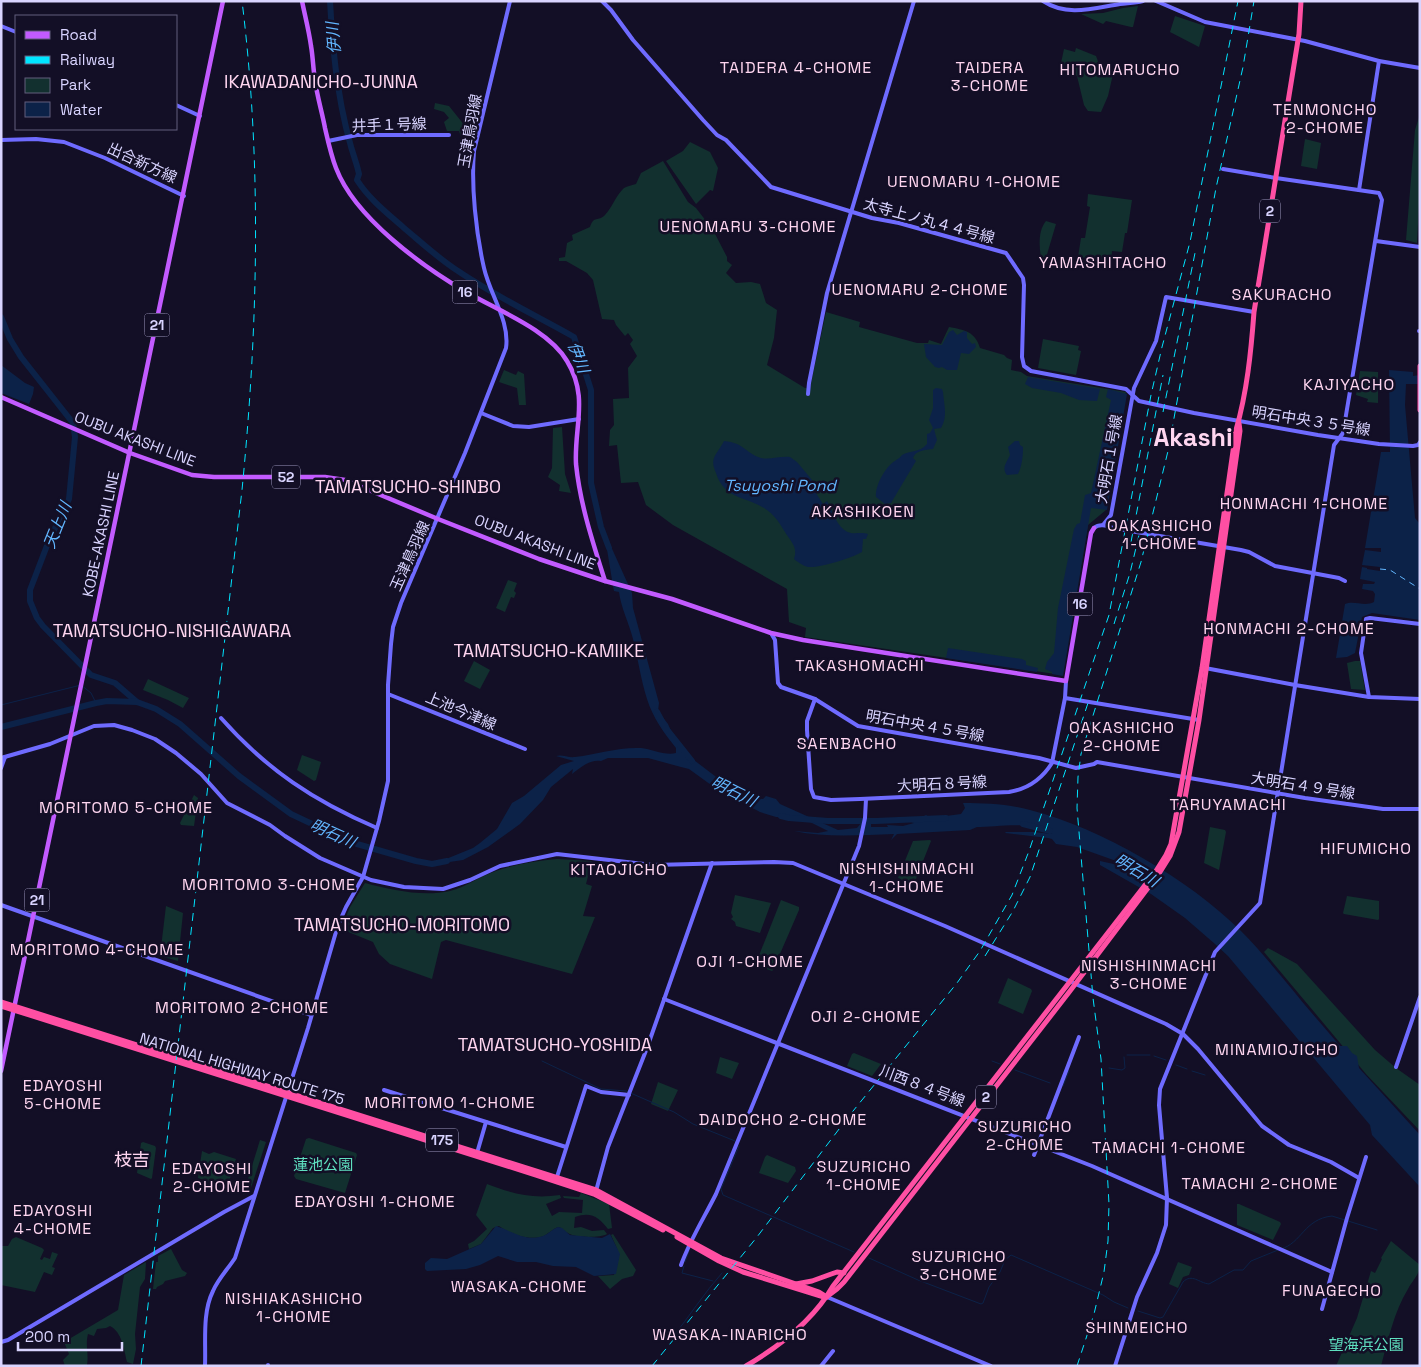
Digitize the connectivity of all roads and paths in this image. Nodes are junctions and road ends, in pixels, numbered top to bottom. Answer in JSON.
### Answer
{"nodes":[{"id":1,"x":223,"y":1,"type":"edge"},
{"id":2,"x":302,"y":1,"type":"edge"},
{"id":3,"x":510,"y":1,"type":"edge"},
{"id":4,"x":602,"y":1,"type":"edge"},
{"id":5,"x":914,"y":1,"type":"edge"},
{"id":6,"x":1043,"y":1,"type":"edge"},
{"id":7,"x":1143,"y":1,"type":"edge"},
{"id":8,"x":1156,"y":1,"type":"edge"},
{"id":9,"x":1302,"y":1,"type":"edge"},
{"id":10,"x":1,"y":26,"type":"edge"},
{"id":11,"x":15,"y":32,"type":"edge"},
{"id":12,"x":1298,"y":39,"type":"junction"},
{"id":13,"x":1379,"y":61,"type":"junction"},
{"id":14,"x":1420,"y":68,"type":"edge"},
{"id":15,"x":178,"y":106,"type":"edge"},
{"id":16,"x":200,"y":116,"type":"junction"},
{"id":17,"x":449,"y":135,"type":"dead end"},
{"id":18,"x":1,"y":140,"type":"edge"},
{"id":19,"x":330,"y":140,"type":"junction"},
{"id":20,"x":1223,"y":169,"type":"dead end"},
{"id":21,"x":1276,"y":178,"type":"junction"},
{"id":22,"x":1359,"y":190,"type":"junction"},
{"id":23,"x":184,"y":196,"type":"junction"},
{"id":24,"x":851,"y":212,"type":"junction"},
{"id":25,"x":1376,"y":241,"type":"junction"},
{"id":26,"x":1420,"y":247,"type":"edge"},
{"id":27,"x":498,"y":310,"type":"junction"},
{"id":28,"x":1254,"y":312,"type":"junction"},
{"id":29,"x":1420,"y":366,"type":"edge"},
{"id":30,"x":1420,"y":371,"type":"edge"},
{"id":31,"x":1419,"y":388,"type":"edge"},
{"id":32,"x":808,"y":394,"type":"dead end"},
{"id":33,"x":1133,"y":395,"type":"junction"},
{"id":34,"x":1,"y":397,"type":"edge"},
{"id":35,"x":1166,"y":406,"type":"joint"},
{"id":36,"x":1420,"y":410,"type":"edge"},
{"id":37,"x":481,"y":413,"type":"junction"},
{"id":38,"x":579,"y":419,"type":"junction"},
{"id":39,"x":1239,"y":421,"type":"junction"},
{"id":40,"x":1338,"y":438,"type":"junction"},
{"id":41,"x":1420,"y":442,"type":"edge"},
{"id":42,"x":130,"y":453,"type":"junction"},
{"id":43,"x":438,"y":519,"type":"junction"},
{"id":44,"x":1103,"y":525,"type":"junction"},
{"id":45,"x":1094,"y":528,"type":"joint"},
{"id":46,"x":1221,"y":547,"type":"junction"},
{"id":47,"x":1313,"y":573,"type":"junction"},
{"id":48,"x":1345,"y":581,"type":"dead end"},
{"id":49,"x":606,"y":582,"type":"junction"},
{"id":50,"x":1420,"y":624,"type":"edge"},
{"id":51,"x":771,"y":633,"type":"junction"},
{"id":52,"x":1204,"y":668,"type":"junction"},
{"id":53,"x":1066,"y":681,"type":"junction"},
{"id":54,"x":1295,"y":685,"type":"junction"},
{"id":55,"x":388,"y":694,"type":"junction"},
{"id":56,"x":1369,"y":697,"type":"junction"},
{"id":57,"x":1065,"y":698,"type":"junction"},
{"id":58,"x":814,"y":699,"type":"junction"},
{"id":59,"x":1420,"y":699,"type":"edge"},
{"id":60,"x":220,"y":718,"type":"dead end"},
{"id":61,"x":1196,"y":720,"type":"junction"},
{"id":62,"x":70,"y":735,"type":"junction"},
{"id":63,"x":525,"y":749,"type":"dead end"},
{"id":64,"x":3,"y":757,"type":"edge"},
{"id":65,"x":1097,"y":762,"type":"joint"},
{"id":66,"x":1052,"y":763,"type":"junction"},
{"id":67,"x":1,"y":768,"type":"edge"},
{"id":68,"x":1186,"y":777,"type":"junction"},
{"id":69,"x":1278,"y":794,"type":"junction"},
{"id":70,"x":866,"y":801,"type":"junction"},
{"id":71,"x":1420,"y":809,"type":"edge"},
{"id":72,"x":377,"y":828,"type":"junction"},
{"id":73,"x":712,"y":863,"type":"junction"},
{"id":74,"x":362,"y":877,"type":"junction"},
{"id":75,"x":844,"y":884,"type":"junction"},
{"id":76,"x":1,"y":905,"type":"edge"},
{"id":77,"x":33,"y":916,"type":"junction"},
{"id":78,"x":1072,"y":982,"type":"junction"},
{"id":79,"x":1420,"y":997,"type":"edge"},
{"id":80,"x":664,"y":999,"type":"junction"},
{"id":81,"x":1,"y":1002,"type":"edge"},
{"id":82,"x":1,"y":1006,"type":"edge"},
{"id":83,"x":15,"y":1008,"type":"junction"},
{"id":84,"x":311,"y":1015,"type":"junction"},
{"id":85,"x":1183,"y":1034,"type":"junction"},
{"id":86,"x":1079,"y":1037,"type":"dead end"},
{"id":87,"x":779,"y":1043,"type":"junction"},
{"id":88,"x":1396,"y":1067,"type":"dead end"},
{"id":89,"x":1,"y":1071,"type":"edge"},
{"id":90,"x":384,"y":1090,"type":"dead end"},
{"id":91,"x":286,"y":1094,"type":"junction"},
{"id":92,"x":629,"y":1095,"type":"junction"},
{"id":93,"x":968,"y":1117,"type":"junction"},
{"id":94,"x":486,"y":1122,"type":"junction"},
{"id":95,"x":1037,"y":1145,"type":"junction"},
{"id":96,"x":566,"y":1147,"type":"junction"},
{"id":97,"x":477,"y":1153,"type":"junction"},
{"id":98,"x":1034,"y":1155,"type":"dead end"},
{"id":99,"x":1366,"y":1157,"type":"dead end"},
{"id":100,"x":1359,"y":1178,"type":"junction"},
{"id":101,"x":556,"y":1179,"type":"junction"},
{"id":102,"x":595,"y":1192,"type":"junction"},
{"id":103,"x":254,"y":1196,"type":"junction"},
{"id":104,"x":1168,"y":1198,"type":"junction"},
{"id":105,"x":691,"y":1243,"type":"junction"},
{"id":106,"x":681,"y":1265,"type":"dead end"},
{"id":107,"x":1332,"y":1272,"type":"junction"},
{"id":108,"x":844,"y":1273,"type":"junction"},
{"id":109,"x":796,"y":1284,"type":"junction"},
{"id":110,"x":827,"y":1297,"type":"junction"},
{"id":111,"x":1322,"y":1309,"type":"dead end"},
{"id":112,"x":1,"y":1342,"type":"edge"},
{"id":113,"x":834,"y":1351,"type":"dead end"},
{"id":114,"x":205,"y":1366,"type":"edge"},
{"id":115,"x":746,"y":1366,"type":"edge"},
{"id":116,"x":821,"y":1366,"type":"edge"},
{"id":117,"x":991,"y":1366,"type":"edge"},
{"id":118,"x":1115,"y":1366,"type":"edge"}],
"edges":[{"from":1,"to":16,"type":"main road","name":"KOBE-AKASHI LINE","number":"21"},
{"from":2,"to":19,"type":"main road","number":"16"},
{"from":3,"to":27,"type":"street","name":"玉津鳥羽線"},
{"from":4,"to":24,"type":"street","name":"太寺上ノ丸４４号線"},
{"from":5,"to":24,"type":"street"},
{"from":6,"to":7,"type":"street"},
{"from":8,"to":12,"type":"street"},
{"from":9,"to":12,"type":"highway","number":"2"},
{"from":10,"to":11,"type":"street"},
{"from":12,"to":13,"type":"street"},
{"from":12,"to":21,"type":"highway","number":"2"},
{"from":13,"to":14,"type":"street"},
{"from":13,"to":22,"type":"street"},
{"from":15,"to":16,"type":"street"},
{"from":16,"to":23,"type":"main road","name":"KOBE-AKASHI LINE","number":"21"},
{"from":17,"to":19,"type":"street","name":"井手１号線"},
{"from":18,"to":23,"type":"street","name":"出合新方線"},
{"from":19,"to":27,"type":"main road","number":"16"},
{"from":20,"to":21,"type":"street"},
{"from":21,"to":22,"type":"street"},
{"from":21,"to":28,"type":"highway","number":"2"},
{"from":22,"to":25,"type":"street"},
{"from":23,"to":42,"type":"main road","name":"KOBE-AKASHI LINE","number":"21"},
{"from":24,"to":32,"type":"street"},
{"from":24,"to":33,"type":"street","name":"太寺上ノ丸４４号線"},
{"from":25,"to":26,"type":"street"},
{"from":25,"to":40,"type":"street"},
{"from":27,"to":37,"type":"street","name":"玉津鳥羽線"},
{"from":27,"to":38,"type":"main road","number":"16"},
{"from":28,"to":33,"type":"street","name":"大明石１号線"},
{"from":28,"to":39,"type":"highway","number":"2"},
{"from":29,"to":30,"type":"highway"},
{"from":30,"to":31,"type":"highway"},
{"from":31,"to":36,"type":"highway"},
{"from":33,"to":35,"type":"street","name":"太寺上ノ丸４４号線"},
{"from":33,"to":44,"type":"street","name":"大明石１号線"},
{"from":34,"to":42,"type":"main road","name":"OUBU AKASHI LINE","number":"52"},
{"from":35,"to":39,"type":"street","name":"明石中央３５号線"},
{"from":37,"to":38,"type":"street"},
{"from":37,"to":43,"type":"street","name":"玉津鳥羽線"},
{"from":38,"to":49,"type":"main road","number":"16"},
{"from":39,"to":40,"type":"street","name":"明石中央３５号線"},
{"from":39,"to":46,"type":"highway","number":"2"},
{"from":40,"to":41,"type":"street","name":"明石中央３５号線"},
{"from":40,"to":47,"type":"street"},
{"from":42,"to":43,"type":"main road","name":"OUBU AKASHI LINE","number":"52"},
{"from":42,"to":62,"type":"main road","name":"KOBE-AKASHI LINE","number":"21"},
{"from":43,"to":49,"type":"main road","name":"OUBU AKASHI LINE","number":"52"},
{"from":43,"to":55,"type":"street","name":"玉津鳥羽線"},
{"from":44,"to":45,"type":"street"},
{"from":44,"to":46,"type":"street"},
{"from":45,"to":53,"type":"main road","number":"16"},
{"from":46,"to":47,"type":"street"},
{"from":46,"to":52,"type":"highway","number":"2"},
{"from":47,"to":48,"type":"street"},
{"from":47,"to":54,"type":"street"},
{"from":49,"to":51,"type":"main road","name":"OUBU AKASHI LINE"},
{"from":50,"to":56,"type":"street"},
{"from":51,"to":53,"type":"main road","name":"OUBU AKASHI LINE"},
{"from":51,"to":58,"type":"street","name":"明石中央４５号線"},
{"from":52,"to":54,"type":"street"},
{"from":52,"to":61,"type":"highway","number":"2"},
{"from":53,"to":57,"type":"street"},
{"from":54,"to":56,"type":"street"},
{"from":54,"to":69,"type":"street"},
{"from":55,"to":63,"type":"street","name":"上池今津線"},
{"from":55,"to":72,"type":"street","name":"玉津鳥羽線"},
{"from":56,"to":59,"type":"street"},
{"from":57,"to":61,"type":"street"},
{"from":57,"to":66,"type":"street"},
{"from":58,"to":66,"type":"street","name":"明石中央４５号線"},
{"from":58,"to":70,"type":"street","name":"大明石８号線"},
{"from":60,"to":72,"type":"street"},
{"from":61,"to":68,"type":"highway","number":"2"},
{"from":62,"to":64,"type":"street"},
{"from":62,"to":74,"type":"street"},
{"from":62,"to":77,"type":"main road","name":"KOBE-AKASHI LINE","number":"21"},
{"from":64,"to":67,"type":"street"},
{"from":65,"to":66,"type":"street","name":"明石中央４５号線"},
{"from":65,"to":68,"type":"street","name":"大明石４９号線"},
{"from":66,"to":70,"type":"street","name":"大明石８号線"},
{"from":68,"to":69,"type":"street","name":"大明石４９号線"},
{"from":68,"to":78,"type":"highway","number":"2"},
{"from":69,"to":71,"type":"street","name":"大明石４９号線"},
{"from":69,"to":85,"type":"street"},
{"from":70,"to":75,"type":"street"},
{"from":72,"to":74,"type":"street","name":"玉津鳥羽線"},
{"from":73,"to":74,"type":"street"},
{"from":73,"to":75,"type":"street"},
{"from":73,"to":80,"type":"street"},
{"from":74,"to":84,"type":"street","name":"玉津鳥羽線"},
{"from":75,"to":78,"type":"street"},
{"from":75,"to":87,"type":"street"},
{"from":76,"to":77,"type":"street"},
{"from":77,"to":83,"type":"main road","name":"KOBE-AKASHI LINE","number":"21"},
{"from":77,"to":84,"type":"street"},
{"from":78,"to":85,"type":"street"},
{"from":78,"to":93,"type":"highway","number":"2"},
{"from":79,"to":88,"type":"street"},
{"from":80,"to":87,"type":"street","name":"川西８４号線"},
{"from":80,"to":92,"type":"street"},
{"from":81,"to":83,"type":"highway","name":"NATIONAL HIGHWAY ROUTE 175","number":"175"},
{"from":82,"to":83,"type":"highway","name":"NATIONAL HIGHWAY ROUTE 175","number":"175"},
{"from":83,"to":89,"type":"main road","name":"KOBE-AKASHI LINE","number":"21"},
{"from":83,"to":91,"type":"highway","name":"NATIONAL HIGHWAY ROUTE 175","number":"175"},
{"from":84,"to":91,"type":"street","name":"玉津鳥羽線"},
{"from":85,"to":100,"type":"street"},
{"from":85,"to":104,"type":"street"},
{"from":86,"to":95,"type":"street"},
{"from":87,"to":93,"type":"street","name":"川西８４号線"},
{"from":87,"to":105,"type":"street"},
{"from":90,"to":94,"type":"street"},
{"from":91,"to":97,"type":"highway","name":"NATIONAL HIGHWAY ROUTE 175","number":"175"},
{"from":91,"to":103,"type":"street","name":"玉津鳥羽線"},
{"from":92,"to":96,"type":"street"},
{"from":92,"to":102,"type":"street"},
{"from":93,"to":95,"type":"street","name":"川西８４号線"},
{"from":93,"to":108,"type":"highway","number":"2"},
{"from":93,"to":110,"type":"highway","number":"2"},
{"from":94,"to":96,"type":"street"},
{"from":94,"to":97,"type":"street"},
{"from":95,"to":98,"type":"street"},
{"from":95,"to":104,"type":"street","name":"川西８４号線"},
{"from":96,"to":101,"type":"street"},
{"from":97,"to":101,"type":"highway","name":"NATIONAL HIGHWAY ROUTE 175","number":"175"},
{"from":99,"to":100,"type":"street"},
{"from":100,"to":107,"type":"street"},
{"from":101,"to":102,"type":"highway","name":"NATIONAL HIGHWAY ROUTE 175","number":"175"},
{"from":102,"to":105,"type":"highway","name":"NATIONAL HIGHWAY ROUTE 175","number":"175"},
{"from":103,"to":112,"type":"street"},
{"from":103,"to":114,"type":"street","name":"玉津鳥羽線"},
{"from":104,"to":107,"type":"street","name":"川西８４号線"},
{"from":104,"to":118,"type":"street"},
{"from":105,"to":106,"type":"street"},
{"from":105,"to":109,"type":"highway","name":"NATIONAL HIGHWAY ROUTE 175","number":"175"},
{"from":105,"to":110,"type":"highway","name":"NATIONAL HIGHWAY ROUTE 175","number":"175"},
{"from":107,"to":111,"type":"street"},
{"from":108,"to":109,"type":"highway","number":"175"},
{"from":108,"to":110,"type":"highway","number":"2"},
{"from":109,"to":110,"type":"highway","name":"NATIONAL HIGHWAY ROUTE 175","number":"175"},
{"from":110,"to":115,"type":"highway","number":"2"},
{"from":110,"to":117,"type":"street"},
{"from":113,"to":116,"type":"street"}]}
